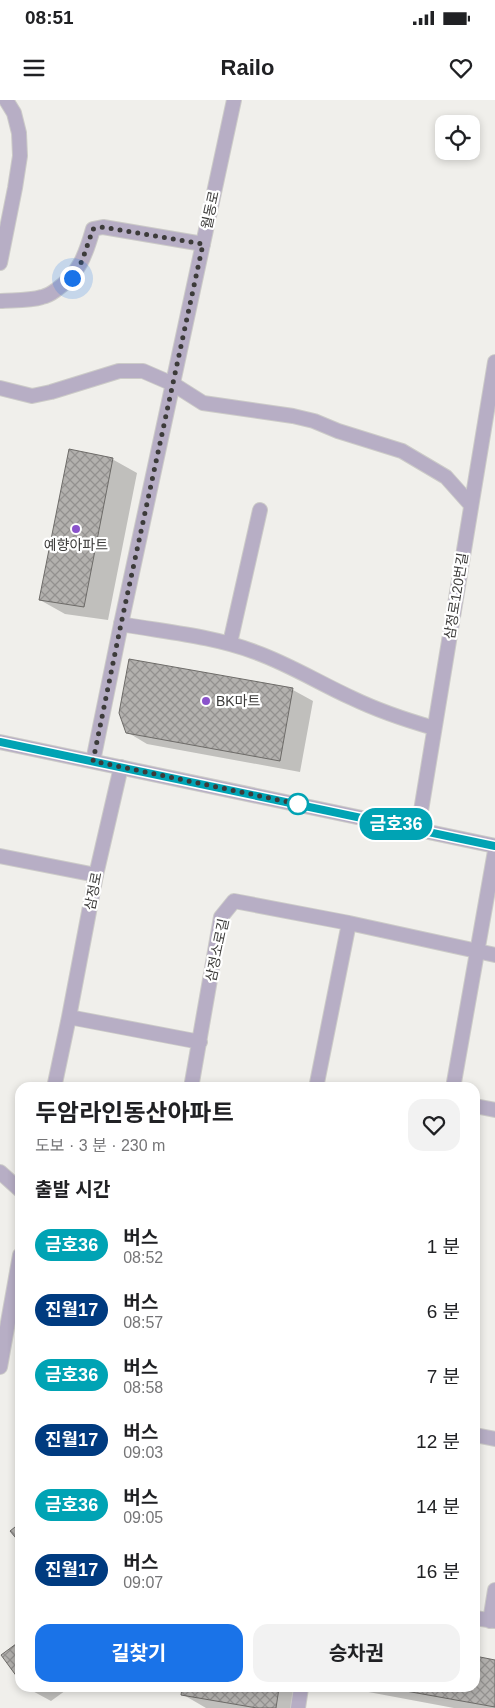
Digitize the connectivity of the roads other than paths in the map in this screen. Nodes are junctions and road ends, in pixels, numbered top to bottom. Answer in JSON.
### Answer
{"nodes":[{"id":1,"x":6,"y":100,"type":"edge"},
{"id":2,"x":234,"y":100,"type":"edge"},
{"id":3,"x":203,"y":244,"type":"junction"},
{"id":4,"x":0,"y":262,"type":"edge"},
{"id":5,"x":0,"y":301,"type":"edge"},
{"id":6,"x":495,"y":362,"type":"edge"},
{"id":7,"x":173,"y":384,"type":"junction"},
{"id":8,"x":0,"y":388,"type":"edge"},
{"id":9,"x":472,"y":505,"type":"junction"},
{"id":10,"x":260,"y":510,"type":"dead end"},
{"id":11,"x":121,"y":624,"type":"junction"},
{"id":12,"x":230,"y":643,"type":"junction"},
{"id":13,"x":434,"y":728,"type":"junction"},
{"id":14,"x":0,"y":742,"type":"edge"},
{"id":15,"x":93,"y":761,"type":"junction"},
{"id":16,"x":121,"y":766,"type":"junction"},
{"id":17,"x":418,"y":829,"type":"junction"},
{"id":18,"x":495,"y":846,"type":"edge"},
{"id":19,"x":495,"y":851,"type":"edge"},
{"id":20,"x":0,"y":856,"type":"edge"},
{"id":21,"x":96,"y":875,"type":"junction"},
{"id":22,"x":349,"y":923,"type":"junction"},
{"id":23,"x":476,"y":952,"type":"junction"},
{"id":24,"x":495,"y":955,"type":"edge"},
{"id":25,"x":70,"y":1017,"type":"junction"},
{"id":26,"x":200,"y":1042,"type":"junction"},
{"id":27,"x":55,"y":1082,"type":"edge"},
{"id":28,"x":193,"y":1082,"type":"edge"},
{"id":29,"x":317,"y":1082,"type":"edge"},
{"id":30,"x":454,"y":1082,"type":"edge"},
{"id":31,"x":480,"y":1107,"type":"edge"},
{"id":32,"x":495,"y":1110,"type":"edge"},
{"id":33,"x":0,"y":1172,"type":"edge"},
{"id":34,"x":15,"y":1186,"type":"edge"},
{"id":35,"x":15,"y":1282,"type":"edge"},
{"id":36,"x":0,"y":1367,"type":"edge"},
{"id":37,"x":480,"y":1436,"type":"edge"},
{"id":38,"x":495,"y":1439,"type":"edge"},
{"id":39,"x":495,"y":1590,"type":"edge"},
{"id":40,"x":480,"y":1619,"type":"edge"},
{"id":41,"x":493,"y":1621,"type":"edge"},
{"id":42,"x":300,"y":1692,"type":"edge"},
{"id":43,"x":298,"y":1708,"type":"edge"}],
"edges":[{"from":1,"to":4,"type":"street"},
{"from":2,"to":3,"type":"street","name":"월동로"},
{"from":3,"to":5,"type":"street"},
{"from":3,"to":7,"type":"street","name":"월동로"},
{"from":6,"to":9,"type":"street","name":"삼정로120번길"},
{"from":7,"to":8,"type":"street"},
{"from":7,"to":9,"type":"street"},
{"from":7,"to":11,"type":"street","name":"월동로"},
{"from":9,"to":13,"type":"street","name":"삼정로120번길"},
{"from":10,"to":12,"type":"street"},
{"from":11,"to":12,"type":"street"},
{"from":11,"to":15,"type":"street","name":"월동로"},
{"from":12,"to":13,"type":"street"},
{"from":13,"to":17,"type":"street","name":"삼정로120번길"},
{"from":14,"to":15,"type":"street"},
{"from":15,"to":16,"type":"street"},
{"from":16,"to":17,"type":"street"},
{"from":16,"to":21,"type":"street","name":"삼정로"},
{"from":17,"to":18,"type":"street"},
{"from":19,"to":23,"type":"street"},
{"from":20,"to":21,"type":"street"},
{"from":21,"to":25,"type":"street","name":"삼정로"},
{"from":22,"to":23,"type":"street","name":"삼정소로길"},
{"from":22,"to":26,"type":"street","name":"삼정소로길"},
{"from":22,"to":29,"type":"street"},
{"from":23,"to":24,"type":"street","name":"삼정소로길"},
{"from":23,"to":30,"type":"street"},
{"from":25,"to":26,"type":"street"},
{"from":25,"to":27,"type":"street","name":"삼정로"},
{"from":26,"to":28,"type":"street","name":"삼정소로길"},
{"from":31,"to":32,"type":"street"},
{"from":33,"to":34,"type":"street"},
{"from":35,"to":36,"type":"street"},
{"from":37,"to":38,"type":"street"},
{"from":39,"to":41,"type":"street"},
{"from":40,"to":41,"type":"street"},
{"from":42,"to":43,"type":"street"}]}
